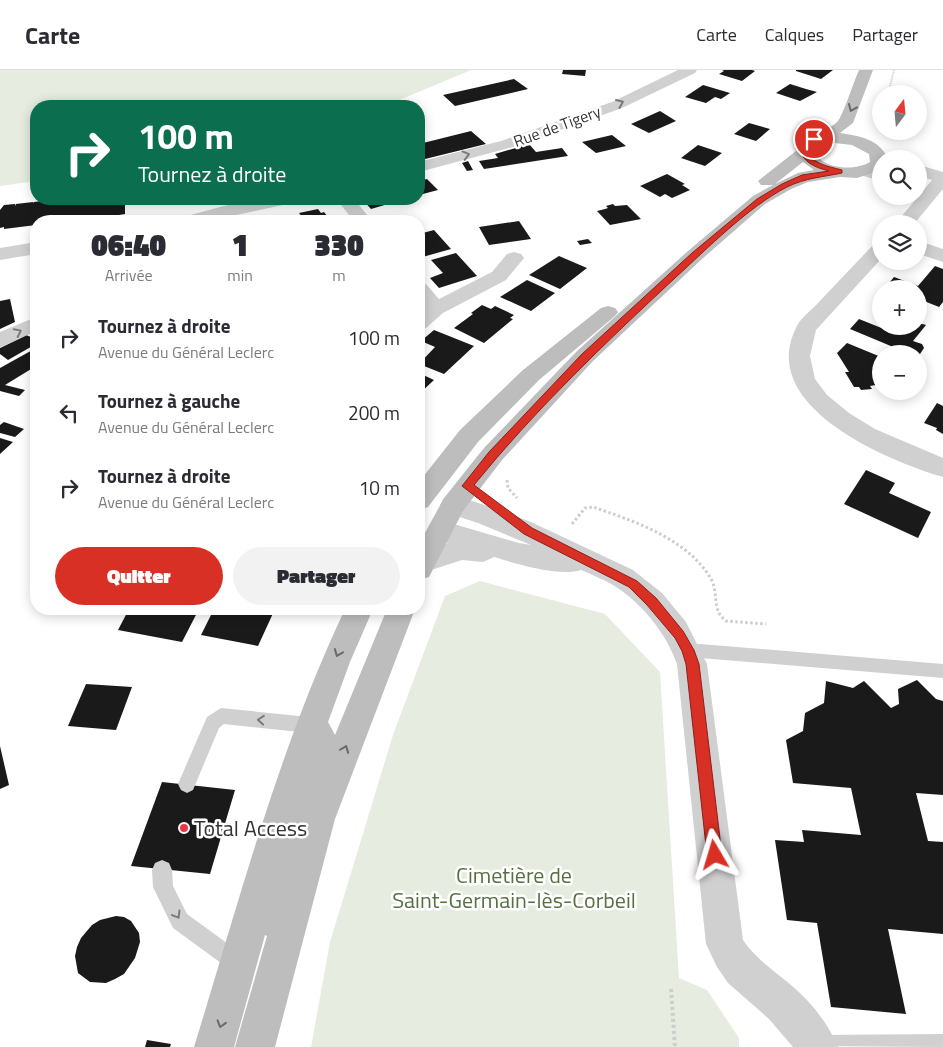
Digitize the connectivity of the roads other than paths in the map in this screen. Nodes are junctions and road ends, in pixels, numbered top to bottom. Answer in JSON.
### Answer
{"nodes":[{"id":1,"x":690,"y":70,"type":"edge"},
{"id":2,"x":875,"y":73,"type":"edge"},
{"id":3,"x":863,"y":127,"type":"dead end"},
{"id":4,"x":824,"y":137,"type":"junction"},
{"id":5,"x":872,"y":150,"type":"edge"},
{"id":6,"x":877,"y":150,"type":"edge"},
{"id":7,"x":803,"y":153,"type":"junction"},
{"id":8,"x":425,"y":165,"type":"edge"},
{"id":9,"x":840,"y":172,"type":"junction"},
{"id":10,"x":872,"y":174,"type":"edge"},
{"id":11,"x":934,"y":184,"type":"edge"},
{"id":12,"x":255,"y":205,"type":"edge"},
{"id":13,"x":350,"y":205,"type":"edge"},
{"id":14,"x":210,"y":215,"type":"edge"},
{"id":15,"x":359,"y":215,"type":"edge"},
{"id":16,"x":911,"y":215,"type":"edge"},
{"id":17,"x":30,"y":249,"type":"edge"},
{"id":18,"x":927,"y":250,"type":"edge"},
{"id":19,"x":0,"y":254,"type":"edge"},
{"id":20,"x":943,"y":256,"type":"edge"},
{"id":21,"x":514,"y":258,"type":"dead end"},
{"id":22,"x":872,"y":258,"type":"edge"},
{"id":23,"x":425,"y":295,"type":"edge"},
{"id":24,"x":436,"y":309,"type":"junction"},
{"id":25,"x":425,"y":318,"type":"edge"},
{"id":26,"x":30,"y":326,"type":"edge"},
{"id":27,"x":0,"y":341,"type":"edge"},
{"id":28,"x":943,"y":468,"type":"edge"},
{"id":29,"x":438,"y":507,"type":"edge"},
{"id":30,"x":524,"y":543,"type":"junction"},
{"id":31,"x":425,"y":550,"type":"edge"},
{"id":32,"x":425,"y":564,"type":"edge"},
{"id":33,"x":356,"y":615,"type":"edge"},
{"id":34,"x":399,"y":615,"type":"edge"},
{"id":35,"x":688,"y":650,"type":"junction"},
{"id":36,"x":943,"y":671,"type":"edge"},
{"id":37,"x":309,"y":725,"type":"junction"},
{"id":38,"x":187,"y":784,"type":"dead end"},
{"id":39,"x":162,"y":870,"type":"dead end"},
{"id":40,"x":239,"y":964,"type":"junction"},
{"id":41,"x":943,"y":1045,"type":"edge"},
{"id":42,"x":818,"y":1046,"type":"edge"},
{"id":43,"x":214,"y":1047,"type":"edge"},
{"id":44,"x":241,"y":1047,"type":"edge"},
{"id":45,"x":255,"y":1047,"type":"edge"}],
"edges":[{"from":8,"to":1,"type":"street","name":"Rue de Tigery","one_way":true},
{"from":2,"to":4,"type":"main road","one_way":true},
{"from":3,"to":6,"type":"main road"},
{"from":4,"to":5,"type":"main road"},
{"from":4,"to":7,"type":"main road"},
{"from":7,"to":9,"type":"main road"},
{"from":7,"to":29,"type":"main road"},
{"from":9,"to":10,"type":"main road"},
{"from":9,"to":29,"type":"main road"},
{"from":11,"to":16,"type":"street"},
{"from":12,"to":14,"type":"street"},
{"from":13,"to":15,"type":"street"},
{"from":17,"to":19,"type":"street"},
{"from":18,"to":20,"type":"street"},
{"from":21,"to":24,"type":"street"},
{"from":22,"to":28,"type":"street"},
{"from":23,"to":24,"type":"street"},
{"from":24,"to":25,"type":"street"},
{"from":27,"to":26,"type":"street","one_way":true},
{"from":29,"to":30,"type":"street"},
{"from":29,"to":30,"type":"street"},
{"from":29,"to":31,"type":"main road"},
{"from":30,"to":32,"type":"street"},
{"from":30,"to":35,"type":"street"},
{"from":33,"to":37,"type":"main road","one_way":true},
{"from":45,"to":34,"type":"main road","one_way":true},
{"from":35,"to":36,"type":"lane"},
{"from":35,"to":42,"type":"street"},
{"from":37,"to":38,"type":"lane","one_way":true},
{"from":37,"to":40,"type":"main road"},
{"from":37,"to":44,"type":"main road"},
{"from":39,"to":40,"type":"lane","one_way":true},
{"from":40,"to":43,"type":"main road","one_way":true},
{"from":41,"to":42,"type":"lane"}]}
